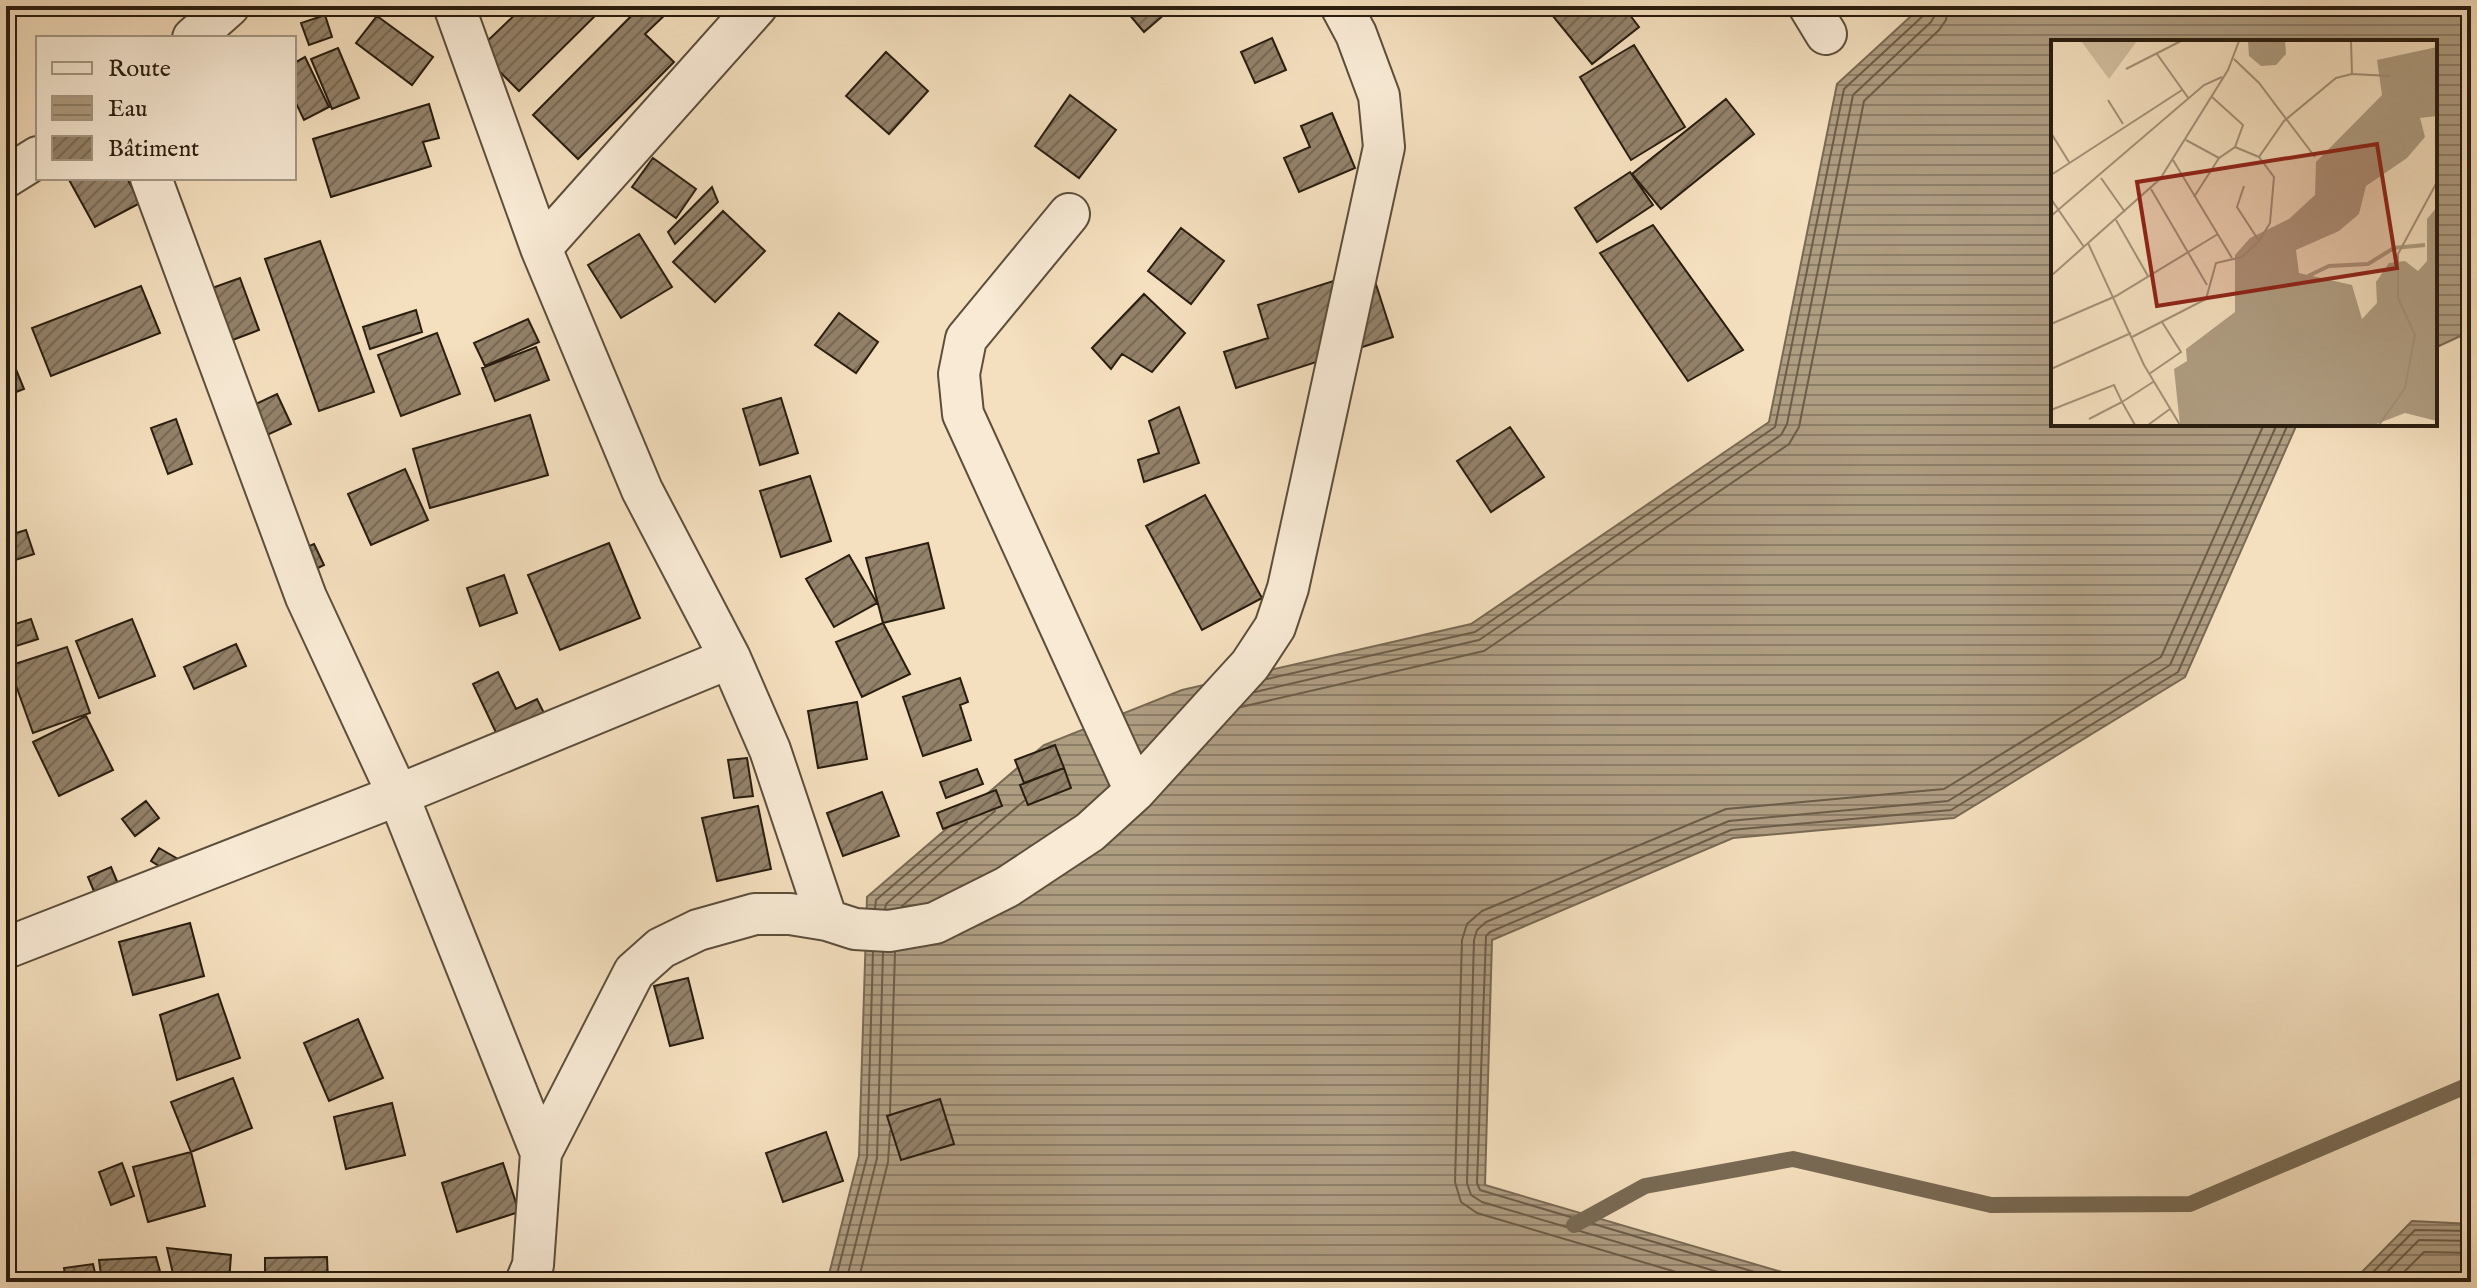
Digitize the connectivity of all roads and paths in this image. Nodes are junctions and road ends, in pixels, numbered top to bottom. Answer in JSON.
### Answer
{"nodes":[{"id":1,"x":229,"y":6,"type":"edge"},
{"id":2,"x":454,"y":6,"type":"edge"},
{"id":3,"x":757,"y":6,"type":"edge"},
{"id":4,"x":1341,"y":6,"type":"edge"},
{"id":5,"x":195,"y":36,"type":"edge"},
{"id":6,"x":36,"y":158,"type":"edge"},
{"id":7,"x":6,"y":177,"type":"edge"},
{"id":8,"x":152,"y":180,"type":"edge"},
{"id":9,"x":1069,"y":214,"type":"dead end"},
{"id":10,"x":541,"y":248,"type":"junction"},
{"id":11,"x":730,"y":658,"type":"junction"},
{"id":12,"x":1135,"y":791,"type":"junction"},
{"id":13,"x":398,"y":795,"type":"junction"},
{"id":14,"x":827,"y":920,"type":"junction"},
{"id":15,"x":6,"y":948,"type":"edge"},
{"id":16,"x":541,"y":1153,"type":"junction"},
{"id":17,"x":526,"y":1282,"type":"edge"}],
"edges":[{"from":1,"to":5,"type":"street"},
{"from":2,"to":10,"type":"street"},
{"from":3,"to":10,"type":"street"},
{"from":4,"to":12,"type":"street"},
{"from":6,"to":7,"type":"street"},
{"from":8,"to":13,"type":"street"},
{"from":9,"to":12,"type":"street"},
{"from":10,"to":11,"type":"street"},
{"from":11,"to":13,"type":"street"},
{"from":11,"to":14,"type":"street"},
{"from":12,"to":14,"type":"street"},
{"from":13,"to":15,"type":"street"},
{"from":13,"to":16,"type":"street"},
{"from":14,"to":16,"type":"street"},
{"from":16,"to":17,"type":"street"}]}
